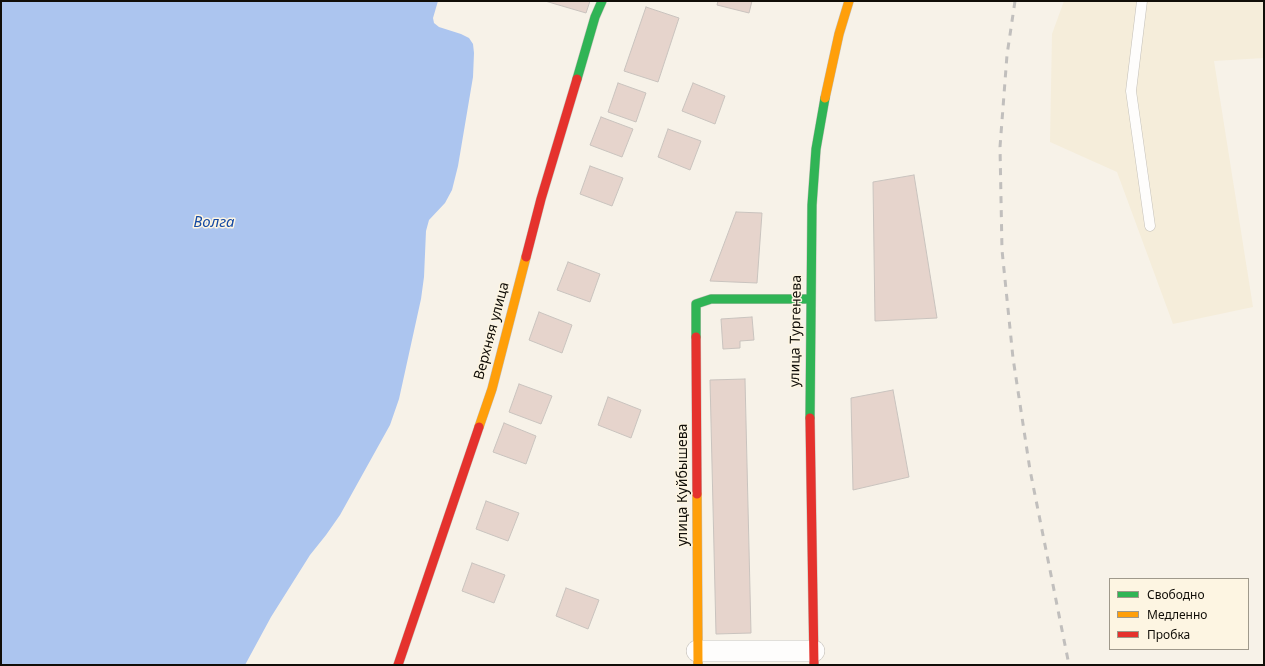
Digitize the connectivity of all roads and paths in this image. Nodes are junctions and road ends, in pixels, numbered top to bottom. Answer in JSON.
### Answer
{"nodes":[{"id":1,"x":602,"y":1,"type":"edge"},
{"id":2,"x":849,"y":1,"type":"edge"},
{"id":3,"x":1142,"y":1,"type":"edge"},
{"id":4,"x":1150,"y":226,"type":"dead end"},
{"id":5,"x":810,"y":300,"type":"junction"},
{"id":6,"x":698,"y":658,"type":"edge"},
{"id":7,"x":814,"y":658,"type":"edge"},
{"id":8,"x":398,"y":665,"type":"edge"}],
"edges":[{"from":1,"to":8,"type":"street","name":"Верхняя улица"},
{"from":2,"to":5,"type":"street","name":"улица Тургенева"},
{"from":3,"to":4,"type":"lane"},
{"from":5,"to":6,"type":"street","name":"улица Куйбышева"},
{"from":5,"to":7,"type":"street","name":"улица Тургенева"},
{"from":6,"to":7,"type":"street"}]}
